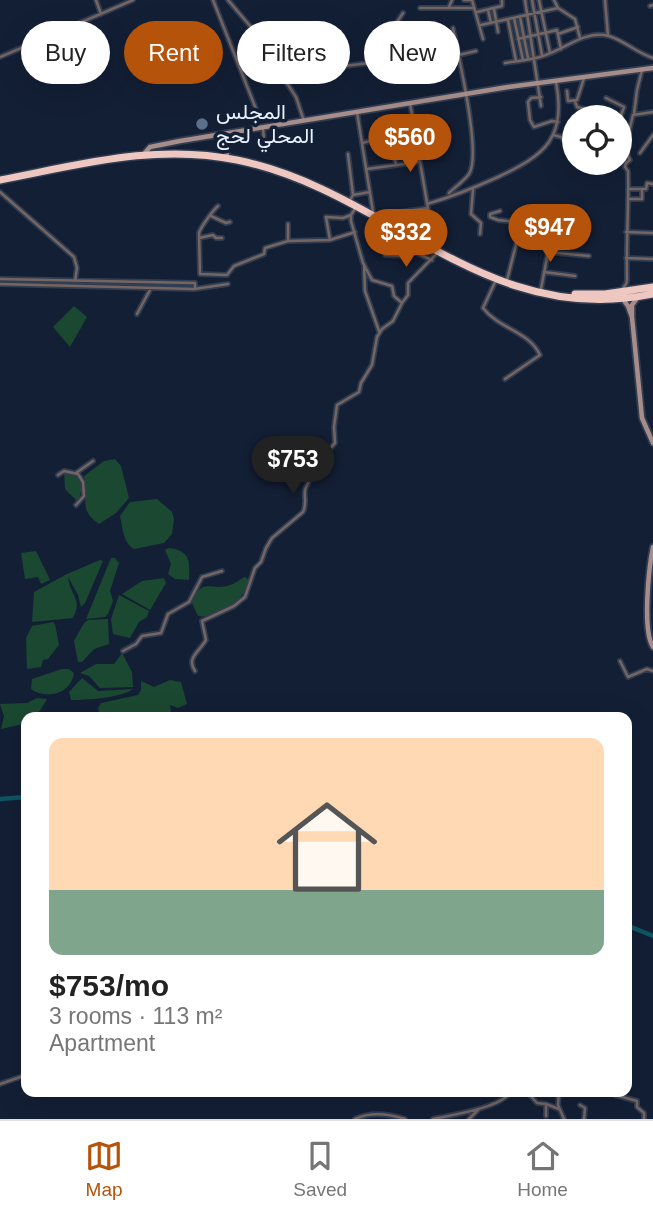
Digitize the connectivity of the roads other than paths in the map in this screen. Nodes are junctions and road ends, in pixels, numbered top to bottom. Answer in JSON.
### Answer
{"nodes":[{"id":1,"x":96,"y":0,"type":"edge"},
{"id":2,"x":133,"y":0,"type":"edge"},
{"id":3,"x":213,"y":0,"type":"edge"},
{"id":4,"x":228,"y":0,"type":"edge"},
{"id":5,"x":452,"y":0,"type":"edge"},
{"id":6,"x":464,"y":0,"type":"edge"},
{"id":7,"x":502,"y":0,"type":"edge"},
{"id":8,"x":525,"y":0,"type":"edge"},
{"id":9,"x":532,"y":0,"type":"edge"},
{"id":10,"x":539,"y":0,"type":"edge"},
{"id":11,"x":554,"y":0,"type":"edge"},
{"id":12,"x":605,"y":0,"type":"edge"},
{"id":13,"x":449,"y":7,"type":"junction"},
{"id":14,"x":420,"y":8,"type":"dead end"},
{"id":15,"x":558,"y":8,"type":"junction"},
{"id":16,"x":495,"y":9,"type":"junction"},
{"id":17,"x":475,"y":10,"type":"junction"},
{"id":18,"x":488,"y":10,"type":"junction"},
{"id":19,"x":541,"y":12,"type":"junction"},
{"id":20,"x":403,"y":13,"type":"dead end"},
{"id":21,"x":101,"y":14,"type":"junction"},
{"id":22,"x":535,"y":14,"type":"junction"},
{"id":23,"x":527,"y":15,"type":"junction"},
{"id":24,"x":520,"y":17,"type":"junction"},
{"id":25,"x":514,"y":18,"type":"junction"},
{"id":26,"x":508,"y":20,"type":"junction"},
{"id":27,"x":398,"y":21,"type":"edge"},
{"id":28,"x":497,"y":22,"type":"junction"},
{"id":29,"x":491,"y":23,"type":"junction"},
{"id":30,"x":481,"y":25,"type":"junction"},
{"id":31,"x":578,"y":26,"type":"junction"},
{"id":32,"x":498,"y":32,"type":"dead end"},
{"id":33,"x":544,"y":33,"type":"junction"},
{"id":34,"x":558,"y":34,"type":"junction"},
{"id":35,"x":539,"y":35,"type":"junction"},
{"id":36,"x":608,"y":36,"type":"junction"},
{"id":37,"x":531,"y":37,"type":"junction"},
{"id":38,"x":524,"y":38,"type":"junction"},
{"id":39,"x":483,"y":39,"type":"dead end"},
{"id":40,"x":518,"y":39,"type":"junction"},
{"id":41,"x":580,"y":39,"type":"junction"},
{"id":42,"x":561,"y":49,"type":"junction"},
{"id":43,"x":476,"y":51,"type":"dead end"},
{"id":44,"x":550,"y":53,"type":"junction"},
{"id":45,"x":460,"y":55,"type":"edge"},
{"id":46,"x":543,"y":56,"type":"junction"},
{"id":47,"x":0,"y":57,"type":"edge"},
{"id":48,"x":535,"y":58,"type":"junction"},
{"id":49,"x":653,"y":58,"type":"edge"},
{"id":50,"x":460,"y":59,"type":"edge"},
{"id":51,"x":528,"y":59,"type":"junction"},
{"id":52,"x":523,"y":60,"type":"junction"},
{"id":53,"x":516,"y":61,"type":"junction"},
{"id":54,"x":505,"y":63,"type":"dead end"},
{"id":55,"x":653,"y":68,"type":"edge"},
{"id":56,"x":642,"y":70,"type":"junction"},
{"id":57,"x":584,"y":78,"type":"junction"},
{"id":58,"x":556,"y":82,"type":"junction"},
{"id":59,"x":539,"y":84,"type":"junction"},
{"id":60,"x":567,"y":91,"type":"dead end"},
{"id":61,"x":468,"y":95,"type":"junction"},
{"id":62,"x":541,"y":97,"type":"junction"},
{"id":63,"x":606,"y":98,"type":"dead end"},
{"id":64,"x":575,"y":101,"type":"junction"},
{"id":65,"x":410,"y":103,"type":"junction"},
{"id":66,"x":576,"y":105,"type":"edge"},
{"id":67,"x":620,"y":105,"type":"edge"},
{"id":68,"x":541,"y":106,"type":"dead end"},
{"id":69,"x":357,"y":112,"type":"junction"},
{"id":70,"x":653,"y":112,"type":"edge"},
{"id":71,"x":634,"y":114,"type":"junction"},
{"id":72,"x":303,"y":121,"type":"junction"},
{"id":73,"x":558,"y":122,"type":"junction"},
{"id":74,"x":632,"y":122,"type":"edge"},
{"id":75,"x":261,"y":128,"type":"junction"},
{"id":76,"x":414,"y":131,"type":"junction"},
{"id":77,"x":230,"y":133,"type":"junction"},
{"id":78,"x":553,"y":135,"type":"junction"},
{"id":79,"x":653,"y":135,"type":"edge"},
{"id":80,"x":391,"y":136,"type":"junction"},
{"id":81,"x":562,"y":139,"type":"edge"},
{"id":82,"x":270,"y":142,"type":"dead end"},
{"id":83,"x":362,"y":143,"type":"junction"},
{"id":84,"x":640,"y":152,"type":"dead end"},
{"id":85,"x":144,"y":154,"type":"junction"},
{"id":86,"x":348,"y":154,"type":"dead end"},
{"id":87,"x":226,"y":158,"type":"junction"},
{"id":88,"x":419,"y":162,"type":"junction"},
{"id":89,"x":396,"y":165,"type":"junction"},
{"id":90,"x":367,"y":169,"type":"junction"},
{"id":91,"x":628,"y":175,"type":"edge"},
{"id":92,"x":0,"y":178,"type":"edge"},
{"id":93,"x":653,"y":184,"type":"edge"},
{"id":94,"x":642,"y":188,"type":"junction"},
{"id":95,"x":628,"y":189,"type":"junction"},
{"id":96,"x":472,"y":190,"type":"junction"},
{"id":97,"x":0,"y":192,"type":"edge"},
{"id":98,"x":371,"y":192,"type":"junction"},
{"id":99,"x":449,"y":193,"type":"dead end"},
{"id":100,"x":628,"y":199,"type":"junction"},
{"id":101,"x":353,"y":201,"type":"junction"},
{"id":102,"x":218,"y":206,"type":"dead end"},
{"id":103,"x":428,"y":206,"type":"junction"},
{"id":104,"x":500,"y":211,"type":"dead end"},
{"id":105,"x":351,"y":215,"type":"junction"},
{"id":106,"x":372,"y":215,"type":"junction"},
{"id":107,"x":211,"y":216,"type":"junction"},
{"id":108,"x":382,"y":220,"type":"junction"},
{"id":109,"x":230,"y":222,"type":"dead end"},
{"id":110,"x":288,"y":224,"type":"dead end"},
{"id":111,"x":355,"y":232,"type":"junction"},
{"id":112,"x":626,"y":232,"type":"junction"},
{"id":113,"x":653,"y":233,"type":"edge"},
{"id":114,"x":480,"y":234,"type":"dead end"},
{"id":115,"x":412,"y":236,"type":"junction"},
{"id":116,"x":222,"y":238,"type":"dead end"},
{"id":117,"x":199,"y":239,"type":"junction"},
{"id":118,"x":330,"y":240,"type":"junction"},
{"id":119,"x":288,"y":241,"type":"junction"},
{"id":120,"x":517,"y":242,"type":"junction"},
{"id":121,"x":396,"y":244,"type":"dead end"},
{"id":122,"x":429,"y":245,"type":"junction"},
{"id":123,"x":407,"y":249,"type":"junction"},
{"id":124,"x":438,"y":252,"type":"junction"},
{"id":125,"x":548,"y":252,"type":"junction"},
{"id":126,"x":404,"y":256,"type":"dead end"},
{"id":127,"x":589,"y":256,"type":"dead end"},
{"id":128,"x":626,"y":258,"type":"junction"},
{"id":129,"x":653,"y":259,"type":"edge"},
{"id":130,"x":432,"y":260,"type":"junction"},
{"id":131,"x":364,"y":264,"type":"junction"},
{"id":132,"x":626,"y":271,"type":"junction"},
{"id":133,"x":544,"y":272,"type":"junction"},
{"id":134,"x":575,"y":276,"type":"dead end"},
{"id":135,"x":496,"y":280,"type":"junction"},
{"id":136,"x":507,"y":280,"type":"junction"},
{"id":137,"x":75,"y":281,"type":"junction"},
{"id":138,"x":0,"y":282,"type":"edge"},
{"id":139,"x":228,"y":284,"type":"dead end"},
{"id":140,"x":653,"y":287,"type":"edge"},
{"id":141,"x":151,"y":288,"type":"junction"},
{"id":142,"x":636,"y":288,"type":"junction"},
{"id":143,"x":194,"y":289,"type":"junction"},
{"id":144,"x":541,"y":289,"type":"junction"},
{"id":145,"x":621,"y":294,"type":"junction"},
{"id":146,"x":653,"y":294,"type":"edge"},
{"id":147,"x":638,"y":297,"type":"junction"},
{"id":148,"x":402,"y":303,"type":"junction"},
{"id":149,"x":137,"y":314,"type":"dead end"},
{"id":150,"x":632,"y":317,"type":"junction"},
{"id":151,"x":380,"y":332,"type":"junction"},
{"id":152,"x":505,"y":379,"type":"dead end"},
{"id":153,"x":653,"y":443,"type":"edge"},
{"id":154,"x":93,"y":461,"type":"dead end"},
{"id":155,"x":76,"y":473,"type":"junction"},
{"id":156,"x":58,"y":475,"type":"dead end"},
{"id":157,"x":76,"y":505,"type":"dead end"},
{"id":158,"x":653,"y":547,"type":"edge"},
{"id":159,"x":222,"y":571,"type":"dead end"},
{"id":160,"x":650,"y":626,"type":"edge"},
{"id":161,"x":653,"y":647,"type":"edge"},
{"id":162,"x":123,"y":651,"type":"dead end"},
{"id":163,"x":620,"y":661,"type":"dead end"},
{"id":164,"x":195,"y":671,"type":"dead end"},
{"id":165,"x":653,"y":671,"type":"edge"},
{"id":166,"x":21,"y":1077,"type":"edge"},
{"id":167,"x":0,"y":1084,"type":"edge"},
{"id":168,"x":507,"y":1097,"type":"edge"},
{"id":169,"x":532,"y":1097,"type":"edge"},
{"id":170,"x":559,"y":1097,"type":"edge"},
{"id":171,"x":619,"y":1097,"type":"edge"},
{"id":172,"x":546,"y":1104,"type":"junction"},
{"id":173,"x":580,"y":1105,"type":"dead end"},
{"id":174,"x":482,"y":1107,"type":"junction"},
{"id":175,"x":559,"y":1110,"type":"junction"},
{"id":176,"x":466,"y":1111,"type":"junction"},
{"id":177,"x":545,"y":1116,"type":"dead end"},
{"id":178,"x":355,"y":1119,"type":"edge"},
{"id":179,"x":405,"y":1119,"type":"edge"},
{"id":180,"x":433,"y":1119,"type":"edge"},
{"id":181,"x":468,"y":1119,"type":"edge"},
{"id":182,"x":564,"y":1119,"type":"edge"},
{"id":183,"x":584,"y":1119,"type":"edge"},
{"id":184,"x":644,"y":1119,"type":"edge"}],
"edges":[{"from":1,"to":21,"type":"street"},
{"from":2,"to":21,"type":"street"},
{"from":3,"to":75,"type":"street"},
{"from":4,"to":72,"type":"street"},
{"from":5,"to":13,"type":"street"},
{"from":6,"to":17,"type":"street"},
{"from":7,"to":16,"type":"street"},
{"from":8,"to":23,"type":"street"},
{"from":9,"to":22,"type":"street"},
{"from":10,"to":19,"type":"street"},
{"from":11,"to":15,"type":"street"},
{"from":12,"to":36,"type":"street"},
{"from":13,"to":14,"type":"street"},
{"from":13,"to":17,"type":"street"},
{"from":15,"to":19,"type":"street"},
{"from":15,"to":31,"type":"street"},
{"from":16,"to":18,"type":"street"},
{"from":16,"to":28,"type":"street"},
{"from":17,"to":18,"type":"street"},
{"from":17,"to":30,"type":"street"},
{"from":18,"to":29,"type":"street"},
{"from":19,"to":22,"type":"street"},
{"from":19,"to":33,"type":"street"},
{"from":20,"to":27,"type":"street"},
{"from":21,"to":47,"type":"street"},
{"from":22,"to":23,"type":"street"},
{"from":22,"to":35,"type":"street"},
{"from":23,"to":24,"type":"street"},
{"from":23,"to":37,"type":"street"},
{"from":24,"to":25,"type":"street"},
{"from":24,"to":38,"type":"street"},
{"from":25,"to":26,"type":"street"},
{"from":25,"to":40,"type":"street"},
{"from":26,"to":28,"type":"street"},
{"from":26,"to":53,"type":"street"},
{"from":28,"to":29,"type":"street"},
{"from":28,"to":32,"type":"street"},
{"from":29,"to":30,"type":"street"},
{"from":30,"to":39,"type":"street"},
{"from":31,"to":34,"type":"street"},
{"from":31,"to":41,"type":"street"},
{"from":33,"to":34,"type":"street"},
{"from":33,"to":35,"type":"street"},
{"from":33,"to":44,"type":"street"},
{"from":34,"to":42,"type":"street"},
{"from":35,"to":37,"type":"street"},
{"from":35,"to":46,"type":"street"},
{"from":36,"to":41,"type":"street"},
{"from":36,"to":49,"type":"street"},
{"from":37,"to":38,"type":"street"},
{"from":37,"to":48,"type":"street"},
{"from":38,"to":40,"type":"street"},
{"from":38,"to":51,"type":"street"},
{"from":40,"to":52,"type":"street"},
{"from":41,"to":42,"type":"street"},
{"from":42,"to":44,"type":"street"},
{"from":43,"to":45,"type":"street"},
{"from":44,"to":46,"type":"street"},
{"from":46,"to":48,"type":"street"},
{"from":48,"to":51,"type":"street"},
{"from":48,"to":59,"type":"street"},
{"from":50,"to":61,"type":"street"},
{"from":51,"to":52,"type":"street"},
{"from":52,"to":53,"type":"street"},
{"from":53,"to":54,"type":"street"},
{"from":55,"to":56,"type":"main road"},
{"from":56,"to":57,"type":"main road"},
{"from":56,"to":71,"type":"street"},
{"from":57,"to":58,"type":"main road"},
{"from":57,"to":64,"type":"street"},
{"from":58,"to":59,"type":"main road"},
{"from":58,"to":73,"type":"street"},
{"from":59,"to":61,"type":"main road"},
{"from":59,"to":62,"type":"street"},
{"from":60,"to":64,"type":"street"},
{"from":61,"to":65,"type":"main road"},
{"from":61,"to":99,"type":"street"},
{"from":62,"to":68,"type":"street"},
{"from":62,"to":73,"type":"street"},
{"from":63,"to":67,"type":"street"},
{"from":64,"to":66,"type":"street"},
{"from":65,"to":69,"type":"main road"},
{"from":65,"to":76,"type":"street"},
{"from":69,"to":72,"type":"main road"},
{"from":69,"to":83,"type":"street"},
{"from":70,"to":71,"type":"street"},
{"from":71,"to":74,"type":"street"},
{"from":72,"to":75,"type":"main road"},
{"from":73,"to":78,"type":"street"},
{"from":75,"to":77,"type":"main road"},
{"from":75,"to":82,"type":"street"},
{"from":76,"to":80,"type":"street"},
{"from":76,"to":88,"type":"street"},
{"from":77,"to":85,"type":"main road"},
{"from":77,"to":87,"type":"main road"},
{"from":78,"to":81,"type":"street"},
{"from":78,"to":96,"type":"street"},
{"from":79,"to":84,"type":"street"},
{"from":80,"to":83,"type":"street"},
{"from":80,"to":89,"type":"street"},
{"from":83,"to":90,"type":"street"},
{"from":85,"to":87,"type":"highway"},
{"from":85,"to":92,"type":"highway"},
{"from":86,"to":101,"type":"street"},
{"from":87,"to":101,"type":"highway"},
{"from":88,"to":89,"type":"street"},
{"from":88,"to":103,"type":"street"},
{"from":89,"to":90,"type":"street"},
{"from":90,"to":98,"type":"street"},
{"from":91,"to":95,"type":"street"},
{"from":93,"to":94,"type":"street"},
{"from":94,"to":95,"type":"street"},
{"from":94,"to":100,"type":"street"},
{"from":95,"to":100,"type":"street"},
{"from":96,"to":103,"type":"street"},
{"from":96,"to":114,"type":"street"},
{"from":97,"to":137,"type":"street"},
{"from":98,"to":101,"type":"street"},
{"from":98,"to":106,"type":"street"},
{"from":100,"to":112,"type":"street"},
{"from":101,"to":105,"type":"street"},
{"from":101,"to":106,"type":"highway"},
{"from":102,"to":107,"type":"street"},
{"from":103,"to":108,"type":"street"},
{"from":103,"to":122,"type":"street"},
{"from":104,"to":120,"type":"street"},
{"from":105,"to":111,"type":"street"},
{"from":105,"to":118,"type":"street"},
{"from":106,"to":108,"type":"highway"},
{"from":107,"to":109,"type":"street"},
{"from":107,"to":117,"type":"street"},
{"from":108,"to":115,"type":"highway"},
{"from":108,"to":126,"type":"street"},
{"from":110,"to":119,"type":"street"},
{"from":111,"to":118,"type":"street"},
{"from":111,"to":131,"type":"street"},
{"from":112,"to":113,"type":"street"},
{"from":112,"to":128,"type":"street"},
{"from":115,"to":122,"type":"highway"},
{"from":115,"to":123,"type":"street"},
{"from":116,"to":117,"type":"street"},
{"from":117,"to":119,"type":"street"},
{"from":118,"to":119,"type":"street"},
{"from":120,"to":125,"type":"street"},
{"from":120,"to":136,"type":"street"},
{"from":121,"to":123,"type":"street"},
{"from":122,"to":124,"type":"highway"},
{"from":122,"to":136,"type":"highway"},
{"from":123,"to":130,"type":"street"},
{"from":124,"to":130,"type":"street"},
{"from":124,"to":135,"type":"highway"},
{"from":125,"to":127,"type":"street"},
{"from":125,"to":133,"type":"street"},
{"from":128,"to":129,"type":"street"},
{"from":128,"to":132,"type":"street"},
{"from":130,"to":148,"type":"street"},
{"from":131,"to":148,"type":"street"},
{"from":131,"to":151,"type":"street"},
{"from":132,"to":142,"type":"street"},
{"from":132,"to":145,"type":"street"},
{"from":133,"to":134,"type":"street"},
{"from":133,"to":144,"type":"street"},
{"from":135,"to":145,"type":"highway"},
{"from":135,"to":152,"type":"street"},
{"from":136,"to":144,"type":"highway"},
{"from":137,"to":138,"type":"street"},
{"from":137,"to":143,"type":"street"},
{"from":138,"to":141,"type":"street"},
{"from":139,"to":143,"type":"street"},
{"from":140,"to":142,"type":"highway"},
{"from":141,"to":143,"type":"street"},
{"from":141,"to":149,"type":"street"},
{"from":142,"to":145,"type":"highway"},
{"from":142,"to":147,"type":"highway"},
{"from":144,"to":145,"type":"highway"},
{"from":145,"to":147,"type":"highway"},
{"from":145,"to":150,"type":"main road"},
{"from":146,"to":147,"type":"highway"},
{"from":147,"to":150,"type":"main road"},
{"from":148,"to":151,"type":"street"},
{"from":150,"to":153,"type":"main road"},
{"from":151,"to":164,"type":"street"},
{"from":154,"to":155,"type":"street"},
{"from":155,"to":156,"type":"street"},
{"from":155,"to":157,"type":"street"},
{"from":158,"to":160,"type":"main road"},
{"from":159,"to":162,"type":"street"},
{"from":160,"to":161,"type":"main road"},
{"from":163,"to":165,"type":"street"},
{"from":166,"to":167,"type":"street"},
{"from":168,"to":174,"type":"street"},
{"from":169,"to":172,"type":"street"},
{"from":170,"to":175,"type":"street"},
{"from":171,"to":184,"type":"street"},
{"from":172,"to":175,"type":"street"},
{"from":172,"to":177,"type":"street"},
{"from":173,"to":183,"type":"street"},
{"from":174,"to":176,"type":"street"},
{"from":174,"to":181,"type":"street"},
{"from":175,"to":182,"type":"street"},
{"from":176,"to":180,"type":"street"},
{"from":176,"to":181,"type":"street"},
{"from":178,"to":179,"type":"street"}]}
